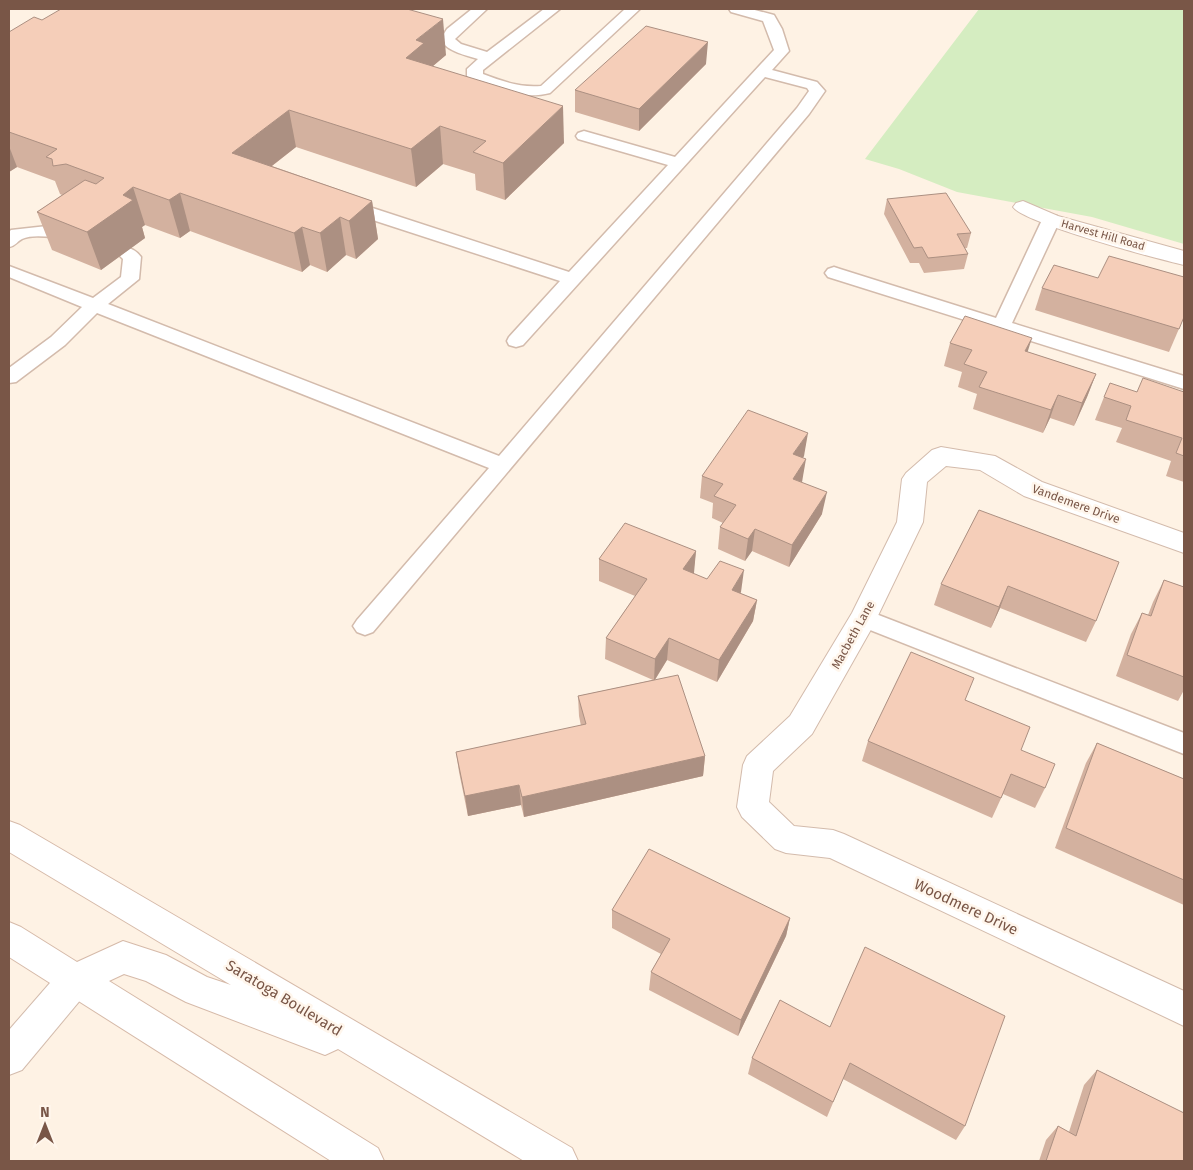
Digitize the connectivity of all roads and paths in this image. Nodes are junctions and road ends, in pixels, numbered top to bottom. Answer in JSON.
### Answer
{"nodes":[{"id":1,"x":480,"y":9,"type":"edge"},
{"id":2,"x":553,"y":9,"type":"edge"},
{"id":3,"x":633,"y":9,"type":"edge"},
{"id":4,"x":736,"y":9,"type":"edge"},
{"id":5,"x":490,"y":58,"type":"junction"},
{"id":6,"x":762,"y":72,"type":"junction"},
{"id":7,"x":584,"y":136,"type":"dead end"},
{"id":8,"x":679,"y":163,"type":"junction"},
{"id":9,"x":328,"y":200,"type":"edge"},
{"id":10,"x":1023,"y":207,"type":"dead end"},
{"id":11,"x":1051,"y":220,"type":"junction"},
{"id":12,"x":75,"y":233,"type":"edge"},
{"id":13,"x":9,"y":242,"type":"edge"},
{"id":14,"x":125,"y":252,"type":"dead end"},
{"id":15,"x":1184,"y":258,"type":"edge"},
{"id":16,"x":9,"y":271,"type":"edge"},
{"id":17,"x":834,"y":272,"type":"dead end"},
{"id":18,"x":572,"y":279,"type":"junction"},
{"id":19,"x":95,"y":305,"type":"junction"},
{"id":20,"x":1002,"y":325,"type":"junction"},
{"id":21,"x":516,"y":341,"type":"dead end"},
{"id":22,"x":9,"y":377,"type":"edge"},
{"id":23,"x":1184,"y":383,"type":"edge"},
{"id":24,"x":941,"y":456,"type":"joint"},
{"id":25,"x":503,"y":465,"type":"junction"},
{"id":26,"x":1184,"y":543,"type":"edge"},
{"id":27,"x":863,"y":618,"type":"junction"},
{"id":28,"x":365,"y":626,"type":"dead end"},
{"id":29,"x":1184,"y":744,"type":"edge"},
{"id":30,"x":753,"y":807,"type":"joint"},
{"id":31,"x":9,"y":835,"type":"edge"},
{"id":32,"x":9,"y":938,"type":"edge"},
{"id":33,"x":75,"y":980,"type":"junction"},
{"id":34,"x":1184,"y":1009,"type":"edge"},
{"id":35,"x":9,"y":1057,"type":"edge"},
{"id":36,"x":390,"y":1061,"type":"junction"},
{"id":37,"x":365,"y":1161,"type":"edge"},
{"id":38,"x":559,"y":1161,"type":"edge"}],
"edges":[{"from":1,"to":5,"type":"lane"},
{"from":2,"to":5,"type":"lane"},
{"from":3,"to":5,"type":"lane"},
{"from":4,"to":6,"type":"lane"},
{"from":6,"to":8,"type":"lane"},
{"from":6,"to":25,"type":"lane"},
{"from":7,"to":8,"type":"lane"},
{"from":8,"to":18,"type":"lane"},
{"from":9,"to":18,"type":"lane"},
{"from":10,"to":11,"type":"street","name":"Harvest Hill Road"},
{"from":11,"to":15,"type":"street","name":"Harvest Hill Road"},
{"from":11,"to":20,"type":"lane"},
{"from":12,"to":13,"type":"lane"},
{"from":14,"to":19,"type":"lane"},
{"from":16,"to":19,"type":"lane"},
{"from":17,"to":20,"type":"lane"},
{"from":18,"to":21,"type":"lane"},
{"from":19,"to":22,"type":"lane"},
{"from":19,"to":25,"type":"lane"},
{"from":20,"to":23,"type":"lane"},
{"from":24,"to":26,"type":"street","name":"Vandemere Drive"},
{"from":24,"to":27,"type":"street","name":"Macbeth Lane"},
{"from":25,"to":28,"type":"lane"},
{"from":27,"to":29,"type":"lane"},
{"from":27,"to":30,"type":"street","name":"Macbeth Lane"},
{"from":30,"to":34,"type":"street","name":"Woodmere Drive"},
{"from":31,"to":36,"type":"street","name":"Saratoga Boulevard"},
{"from":32,"to":33,"type":"street"},
{"from":33,"to":35,"type":"street"},
{"from":33,"to":36,"type":"street"},
{"from":33,"to":37,"type":"street"},
{"from":36,"to":38,"type":"street","name":"Saratoga Boulevard"}]}
